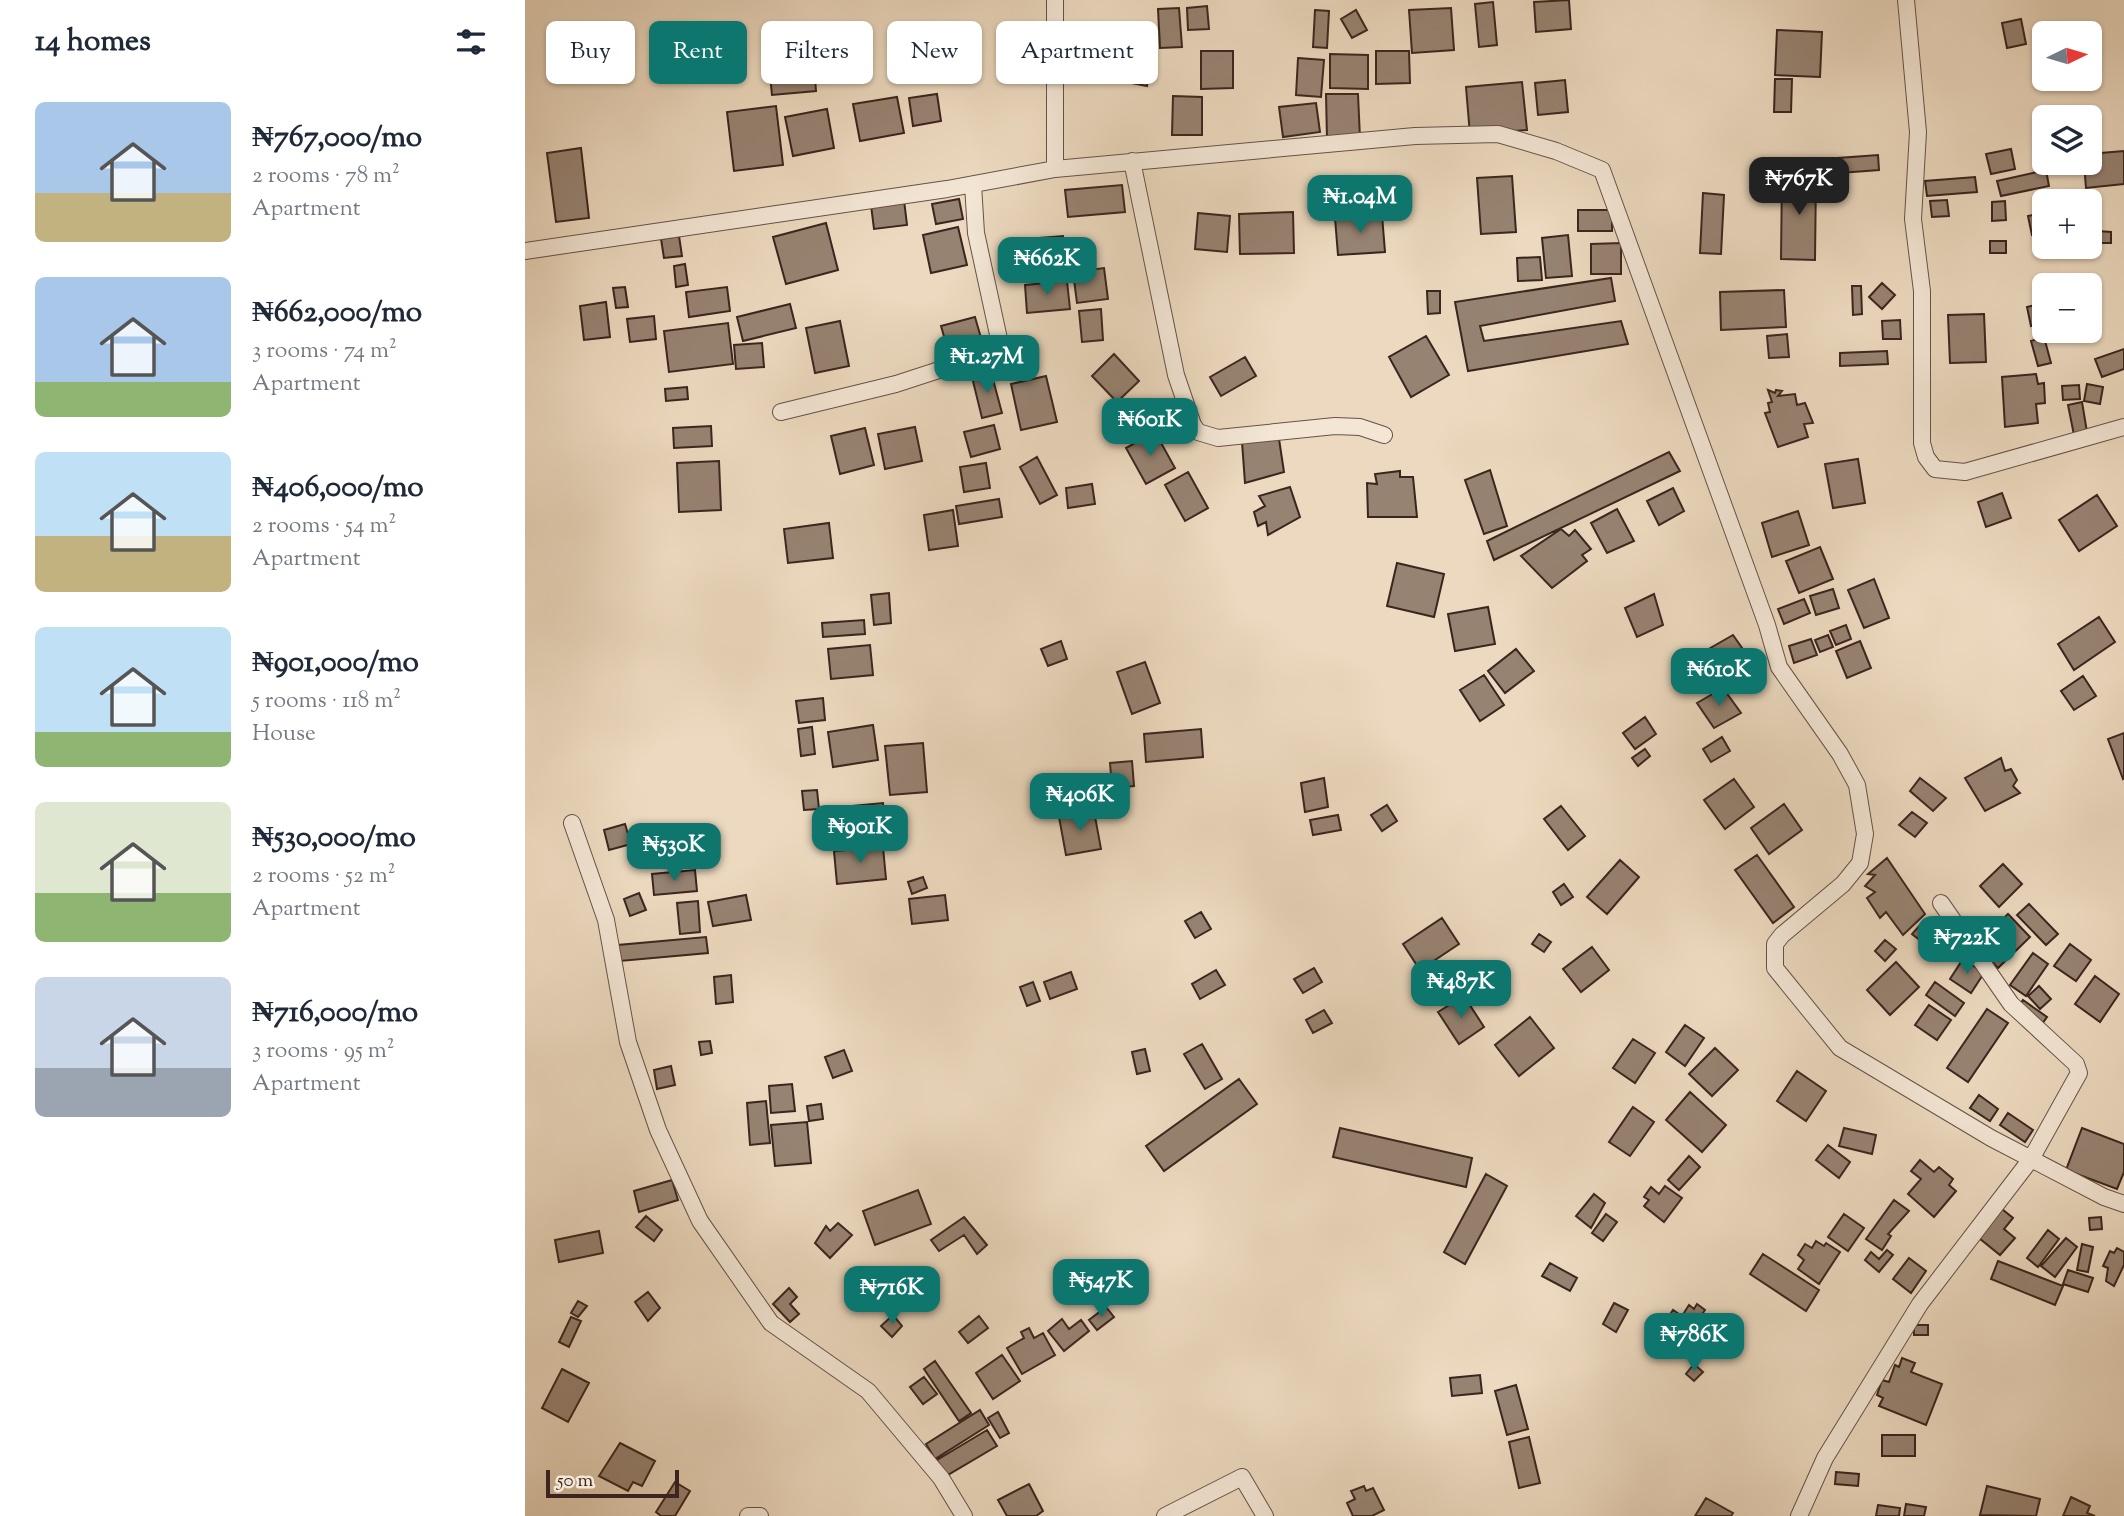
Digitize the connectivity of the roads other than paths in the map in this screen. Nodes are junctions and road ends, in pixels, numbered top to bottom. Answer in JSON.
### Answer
{"nodes":[{"id":1,"x":1055,"y":0,"type":"edge"},
{"id":2,"x":1906,"y":0,"type":"edge"},
{"id":3,"x":1132,"y":161,"type":"junction"},
{"id":4,"x":1055,"y":170,"type":"junction"},
{"id":5,"x":973,"y":185,"type":"junction"},
{"id":6,"x":525,"y":251,"type":"edge"},
{"id":7,"x":781,"y":412,"type":"dead end"},
{"id":8,"x":2124,"y":427,"type":"edge"},
{"id":9,"x":1384,"y":435,"type":"dead end"},
{"id":10,"x":572,"y":822,"type":"dead end"},
{"id":11,"x":1941,"y":903,"type":"dead end"},
{"id":12,"x":2031,"y":1159,"type":"junction"},
{"id":13,"x":2124,"y":1204,"type":"edge"},
{"id":14,"x":748,"y":1516,"type":"edge"},
{"id":15,"x":760,"y":1516,"type":"edge"},
{"id":16,"x":964,"y":1516,"type":"edge"},
{"id":17,"x":1165,"y":1516,"type":"edge"},
{"id":18,"x":1265,"y":1516,"type":"edge"},
{"id":19,"x":1799,"y":1516,"type":"edge"}],
"edges":[{"from":1,"to":4,"type":"street"},
{"from":2,"to":8,"type":"street"},
{"from":3,"to":4,"type":"street"},
{"from":3,"to":9,"type":"street"},
{"from":3,"to":12,"type":"street"},
{"from":4,"to":5,"type":"street"},
{"from":5,"to":6,"type":"street"},
{"from":5,"to":7,"type":"street"},
{"from":10,"to":16,"type":"street"},
{"from":11,"to":12,"type":"street"},
{"from":12,"to":13,"type":"street"},
{"from":12,"to":19,"type":"street"},
{"from":14,"to":15,"type":"street"},
{"from":17,"to":18,"type":"street"}]}
